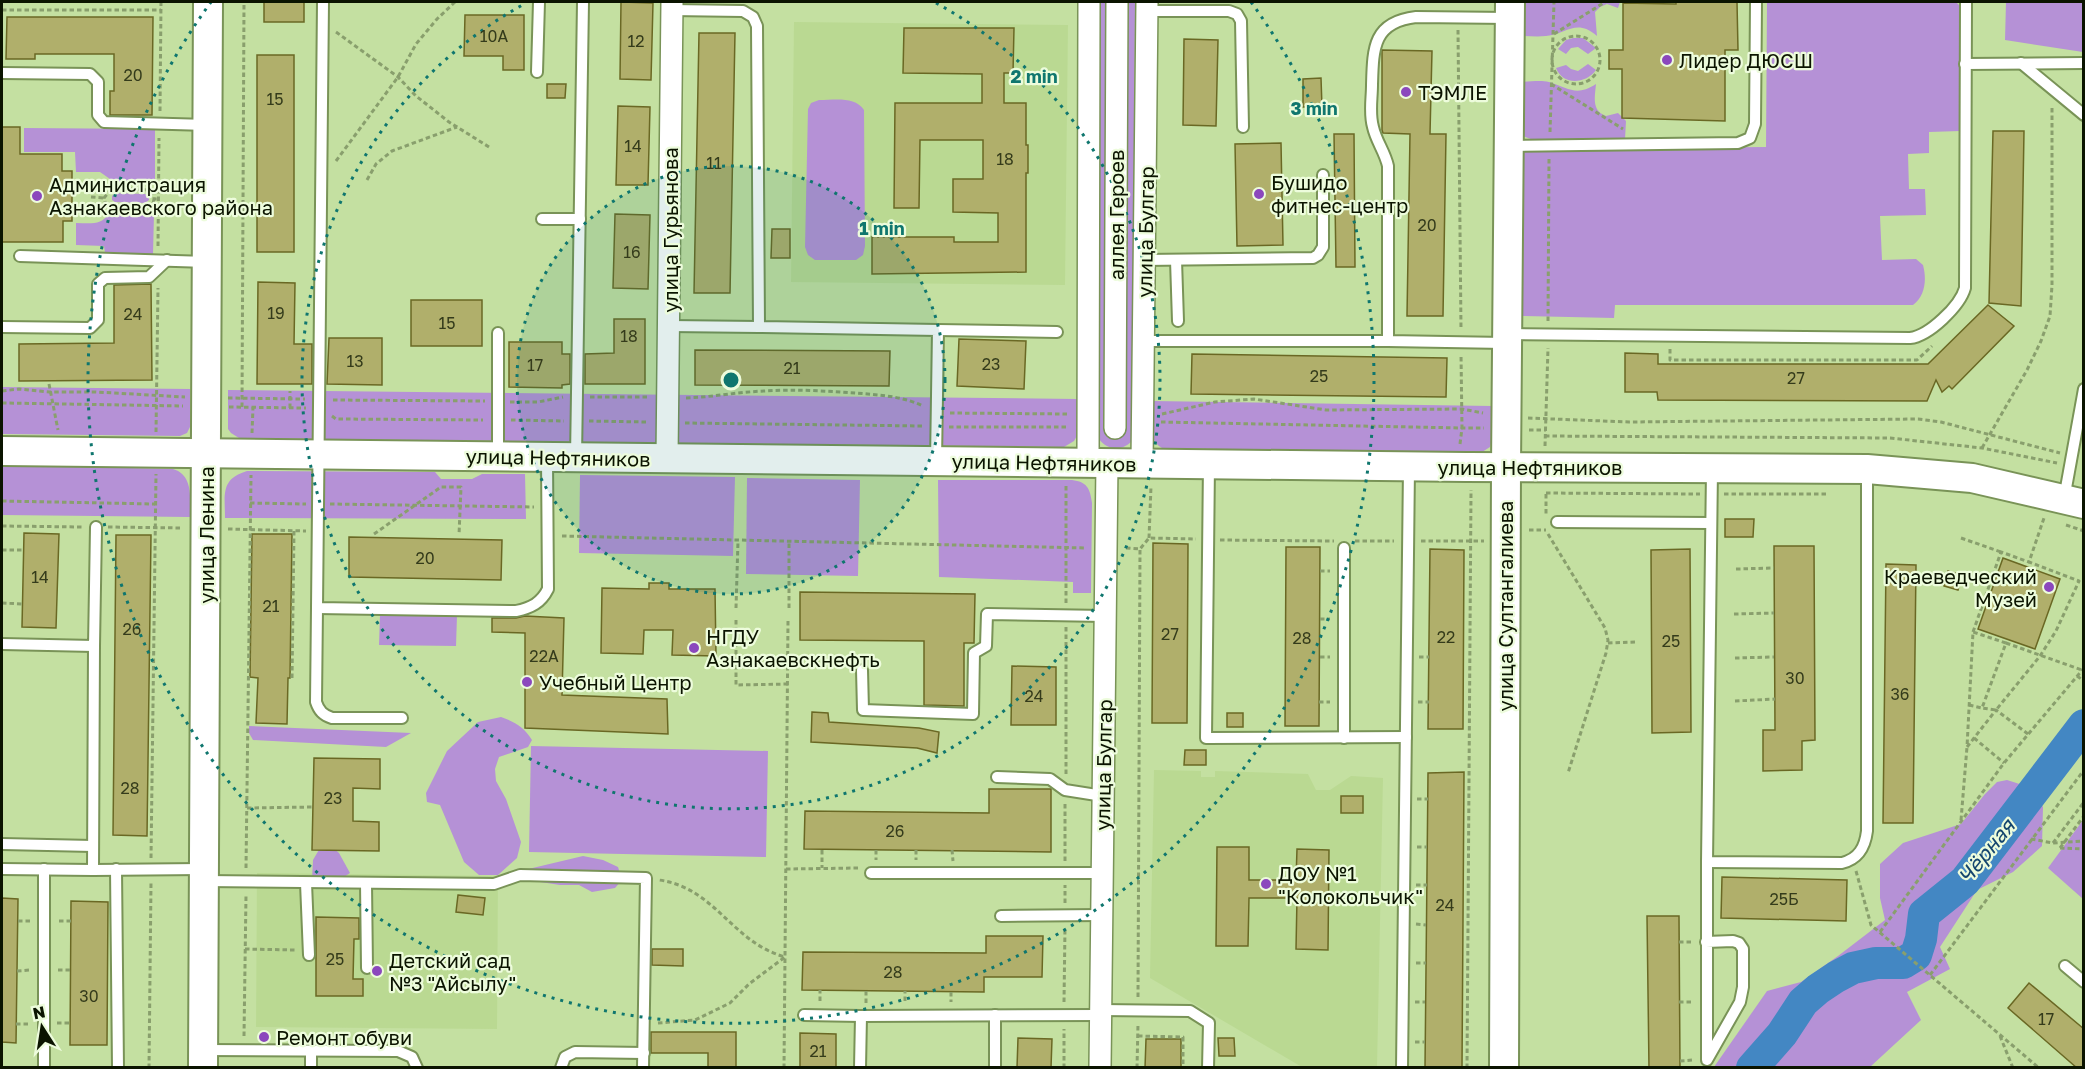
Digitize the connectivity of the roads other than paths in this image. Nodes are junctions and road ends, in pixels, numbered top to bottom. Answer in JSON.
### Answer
{"nodes":[{"id":1,"x":208,"y":2,"type":"edge"},
{"id":2,"x":323,"y":2,"type":"edge"},
{"id":3,"x":539,"y":2,"type":"edge"},
{"id":4,"x":583,"y":2,"type":"edge"},
{"id":5,"x":1089,"y":2,"type":"edge"},
{"id":6,"x":1118,"y":2,"type":"edge"},
{"id":7,"x":1755,"y":2,"type":"edge"},
{"id":8,"x":1966,"y":2,"type":"edge"},
{"id":9,"x":671,"y":6,"type":"edge"},
{"id":10,"x":1147,"y":6,"type":"edge"},
{"id":11,"x":1510,"y":10,"type":"edge"},
{"id":12,"x":2021,"y":63,"type":"junction"},
{"id":13,"x":2084,"y":63,"type":"edge"},
{"id":14,"x":1965,"y":64,"type":"junction"},
{"id":15,"x":537,"y":72,"type":"dead end"},
{"id":16,"x":2,"y":73,"type":"edge"},
{"id":17,"x":2084,"y":115,"type":"edge"},
{"id":18,"x":207,"y":125,"type":"junction"},
{"id":19,"x":1243,"y":127,"type":"dead end"},
{"id":20,"x":1510,"y":146,"type":"junction"},
{"id":21,"x":1323,"y":175,"type":"dead end"},
{"id":22,"x":542,"y":219,"type":"dead end"},
{"id":23,"x":580,"y":219,"type":"junction"},
{"id":24,"x":20,"y":256,"type":"dead end"},
{"id":25,"x":1144,"y":260,"type":"junction"},
{"id":26,"x":1176,"y":260,"type":"junction"},
{"id":27,"x":207,"y":261,"type":"junction"},
{"id":28,"x":161,"y":263,"type":"junction"},
{"id":29,"x":1178,"y":321,"type":"dead end"},
{"id":30,"x":669,"y":326,"type":"junction"},
{"id":31,"x":2,"y":327,"type":"edge"},
{"id":32,"x":759,"y":327,"type":"junction"},
{"id":33,"x":938,"y":330,"type":"junction"},
{"id":34,"x":1058,"y":332,"type":"dead end"},
{"id":35,"x":498,"y":333,"type":"dead end"},
{"id":36,"x":1508,"y":339,"type":"junction"},
{"id":37,"x":1143,"y":341,"type":"junction"},
{"id":38,"x":1388,"y":341,"type":"junction"},
{"id":39,"x":2084,"y":389,"type":"edge"},
{"id":40,"x":1115,"y":428,"type":"dead end"},
{"id":41,"x":2,"y":451,"type":"edge"},
{"id":42,"x":206,"y":453,"type":"junction"},
{"id":43,"x":318,"y":454,"type":"junction"},
{"id":44,"x":498,"y":456,"type":"junction"},
{"id":45,"x":548,"y":456,"type":"junction"},
{"id":46,"x":576,"y":457,"type":"junction"},
{"id":47,"x":667,"y":458,"type":"junction"},
{"id":48,"x":936,"y":461,"type":"junction"},
{"id":49,"x":1087,"y":463,"type":"junction"},
{"id":50,"x":1142,"y":463,"type":"junction"},
{"id":51,"x":1209,"y":464,"type":"junction"},
{"id":52,"x":1409,"y":466,"type":"junction"},
{"id":53,"x":1506,"y":467,"type":"junction"},
{"id":54,"x":1867,"y":469,"type":"junction"},
{"id":55,"x":1712,"y":481,"type":"junction"},
{"id":56,"x":2062,"y":514,"type":"edge"},
{"id":57,"x":1557,"y":522,"type":"dead end"},
{"id":58,"x":1712,"y":523,"type":"junction"},
{"id":59,"x":96,"y":527,"type":"road end"},
{"id":60,"x":1344,"y":543,"type":"road end"},
{"id":61,"x":317,"y":608,"type":"junction"},
{"id":62,"x":1105,"y":616,"type":"junction"},
{"id":63,"x":2,"y":644,"type":"edge"},
{"id":64,"x":94,"y":646,"type":"junction"},
{"id":65,"x":862,"y":670,"type":"dead end"},
{"id":66,"x":402,"y":718,"type":"dead end"},
{"id":67,"x":1406,"y":737,"type":"junction"},
{"id":68,"x":1344,"y":738,"type":"junction"},
{"id":69,"x":997,"y":777,"type":"dead end"},
{"id":70,"x":1103,"y":796,"type":"junction"},
{"id":71,"x":2,"y":844,"type":"edge"},
{"id":72,"x":93,"y":846,"type":"junction"},
{"id":73,"x":1707,"y":862,"type":"junction"},
{"id":74,"x":2,"y":869,"type":"edge"},
{"id":75,"x":44,"y":869,"type":"junction"},
{"id":76,"x":116,"y":869,"type":"junction"},
{"id":77,"x":93,"y":870,"type":"junction"},
{"id":78,"x":871,"y":873,"type":"dead end"},
{"id":79,"x":1102,"y":873,"type":"junction"},
{"id":80,"x":204,"y":875,"type":"junction"},
{"id":81,"x":306,"y":883,"type":"junction"},
{"id":82,"x":366,"y":883,"type":"junction"},
{"id":83,"x":1102,"y":915,"type":"junction"},
{"id":84,"x":1001,"y":916,"type":"dead end"},
{"id":85,"x":1706,"y":942,"type":"junction"},
{"id":86,"x":309,"y":952,"type":"road end"},
{"id":87,"x":2065,"y":966,"type":"dead end"},
{"id":88,"x":367,"y":968,"type":"dead end"},
{"id":89,"x":2084,"y":982,"type":"edge"},
{"id":90,"x":1101,"y":1012,"type":"junction"},
{"id":91,"x":804,"y":1015,"type":"dead end"},
{"id":92,"x":995,"y":1015,"type":"junction"},
{"id":93,"x":861,"y":1016,"type":"junction"},
{"id":94,"x":311,"y":1051,"type":"junction"},
{"id":95,"x":644,"y":1053,"type":"junction"},
{"id":96,"x":203,"y":1059,"type":"edge"},
{"id":97,"x":44,"y":1068,"type":"edge"},
{"id":98,"x":118,"y":1068,"type":"edge"},
{"id":99,"x":311,"y":1068,"type":"edge"},
{"id":100,"x":417,"y":1068,"type":"edge"},
{"id":101,"x":561,"y":1068,"type":"edge"},
{"id":102,"x":643,"y":1068,"type":"edge"},
{"id":103,"x":860,"y":1068,"type":"edge"},
{"id":104,"x":995,"y":1068,"type":"edge"},
{"id":105,"x":1100,"y":1068,"type":"edge"},
{"id":106,"x":1208,"y":1068,"type":"edge"},
{"id":107,"x":1402,"y":1068,"type":"edge"},
{"id":108,"x":1504,"y":1068,"type":"edge"}],
"edges":[{"from":1,"to":18,"type":"street","name":"улица Ленина"},
{"from":2,"to":43,"type":"lane"},
{"from":3,"to":15,"type":"lane"},
{"from":4,"to":23,"type":"lane"},
{"from":5,"to":49,"type":"street","name":"улица Булгар"},
{"from":6,"to":40,"type":"street","name":"аллея Героев"},
{"from":7,"to":20,"type":"lane"},
{"from":8,"to":14,"type":"lane"},
{"from":9,"to":30,"type":"street","name":"улица Гурьянова"},
{"from":9,"to":32,"type":"lane"},
{"from":10,"to":19,"type":"lane"},
{"from":10,"to":25,"type":"street","name":"улица Булгар"},
{"from":11,"to":20,"type":"street","name":"улица Султангалиева"},
{"from":11,"to":38,"type":"lane"},
{"from":12,"to":13,"type":"lane"},
{"from":12,"to":14,"type":"lane"},
{"from":12,"to":17,"type":"lane"},
{"from":14,"to":36,"type":"lane"},
{"from":16,"to":18,"type":"lane"},
{"from":18,"to":27,"type":"street","name":"улица Ленина"},
{"from":20,"to":36,"type":"street","name":"улица Султангалиева"},
{"from":21,"to":26,"type":"lane"},
{"from":22,"to":23,"type":"lane"},
{"from":23,"to":46,"type":"lane"},
{"from":24,"to":28,"type":"lane"},
{"from":25,"to":26,"type":"lane"},
{"from":25,"to":37,"type":"street","name":"улица Булгар"},
{"from":26,"to":29,"type":"lane"},
{"from":27,"to":28,"type":"lane"},
{"from":27,"to":42,"type":"street","name":"улица Ленина"},
{"from":28,"to":31,"type":"lane"},
{"from":30,"to":32,"type":"lane"},
{"from":30,"to":47,"type":"street","name":"улица Гурьянова"},
{"from":32,"to":33,"type":"lane"},
{"from":33,"to":34,"type":"lane"},
{"from":33,"to":48,"type":"lane"},
{"from":35,"to":44,"type":"lane"},
{"from":36,"to":38,"type":"lane"},
{"from":36,"to":53,"type":"street","name":"улица Султангалиева"},
{"from":37,"to":38,"type":"lane"},
{"from":37,"to":50,"type":"street","name":"улица Булгар"},
{"from":39,"to":56,"type":"lane"},
{"from":41,"to":42,"type":"street","name":"улица Нефтяников"},
{"from":42,"to":43,"type":"street","name":"улица Нефтяников"},
{"from":42,"to":80,"type":"street","name":"улица Ленина"},
{"from":43,"to":44,"type":"street","name":"улица Нефтяников"},
{"from":43,"to":61,"type":"lane"},
{"from":44,"to":45,"type":"street","name":"улица Нефтяников"},
{"from":45,"to":46,"type":"street","name":"улица Нефтяников"},
{"from":45,"to":61,"type":"lane"},
{"from":46,"to":47,"type":"street","name":"улица Нефтяников"},
{"from":47,"to":48,"type":"street","name":"улица Нефтяников"},
{"from":48,"to":49,"type":"street","name":"улица Нефтяников"},
{"from":49,"to":50,"type":"street","name":"улица Нефтяников"},
{"from":49,"to":62,"type":"street","name":"улица Булгар"},
{"from":50,"to":51,"type":"street","name":"улица Нефтяников"},
{"from":51,"to":52,"type":"street","name":"улица Нефтяников"},
{"from":51,"to":68,"type":"lane"},
{"from":52,"to":53,"type":"street","name":"улица Нефтяников"},
{"from":52,"to":67,"type":"lane"},
{"from":53,"to":55,"type":"street","name":"улица Нефтяников"},
{"from":53,"to":108,"type":"street","name":"улица Султангалиева"},
{"from":54,"to":55,"type":"street","name":"улица Нефтяников"},
{"from":54,"to":56,"type":"street","name":"улица Нефтяников"},
{"from":54,"to":73,"type":"lane"},
{"from":55,"to":58,"type":"lane"},
{"from":57,"to":58,"type":"lane"},
{"from":58,"to":73,"type":"lane"},
{"from":59,"to":64,"type":"lane"},
{"from":60,"to":68,"type":"lane"},
{"from":61,"to":66,"type":"lane"},
{"from":62,"to":65,"type":"lane"},
{"from":62,"to":70,"type":"street","name":"улица Булгар"},
{"from":63,"to":64,"type":"lane"},
{"from":64,"to":72,"type":"lane"},
{"from":67,"to":68,"type":"lane"},
{"from":67,"to":107,"type":"lane"},
{"from":69,"to":70,"type":"lane"},
{"from":70,"to":79,"type":"street","name":"улица Булгар"},
{"from":71,"to":72,"type":"lane"},
{"from":72,"to":77,"type":"lane"},
{"from":73,"to":85,"type":"lane"},
{"from":74,"to":75,"type":"lane"},
{"from":75,"to":77,"type":"lane"},
{"from":75,"to":97,"type":"lane"},
{"from":76,"to":77,"type":"lane"},
{"from":76,"to":80,"type":"lane"},
{"from":76,"to":98,"type":"lane"},
{"from":78,"to":79,"type":"lane"},
{"from":79,"to":83,"type":"street","name":"улица Булгар"},
{"from":80,"to":81,"type":"lane"},
{"from":80,"to":96,"type":"street","name":"улица Ленина"},
{"from":81,"to":82,"type":"lane"},
{"from":81,"to":86,"type":"lane"},
{"from":82,"to":88,"type":"lane"},
{"from":82,"to":95,"type":"lane"},
{"from":83,"to":84,"type":"lane"},
{"from":83,"to":90,"type":"street","name":"улица Булгар"},
{"from":85,"to":85,"type":"lane"},
{"from":87,"to":89,"type":"lane"},
{"from":90,"to":92,"type":"lane"},
{"from":90,"to":105,"type":"street","name":"улица Булгар"},
{"from":90,"to":106,"type":"lane"},
{"from":91,"to":93,"type":"lane"},
{"from":92,"to":93,"type":"lane"},
{"from":92,"to":104,"type":"lane"},
{"from":93,"to":103,"type":"lane"},
{"from":94,"to":96,"type":"lane"},
{"from":94,"to":99,"type":"lane"},
{"from":94,"to":100,"type":"lane"},
{"from":95,"to":101,"type":"lane"},
{"from":95,"to":102,"type":"lane"}]}
